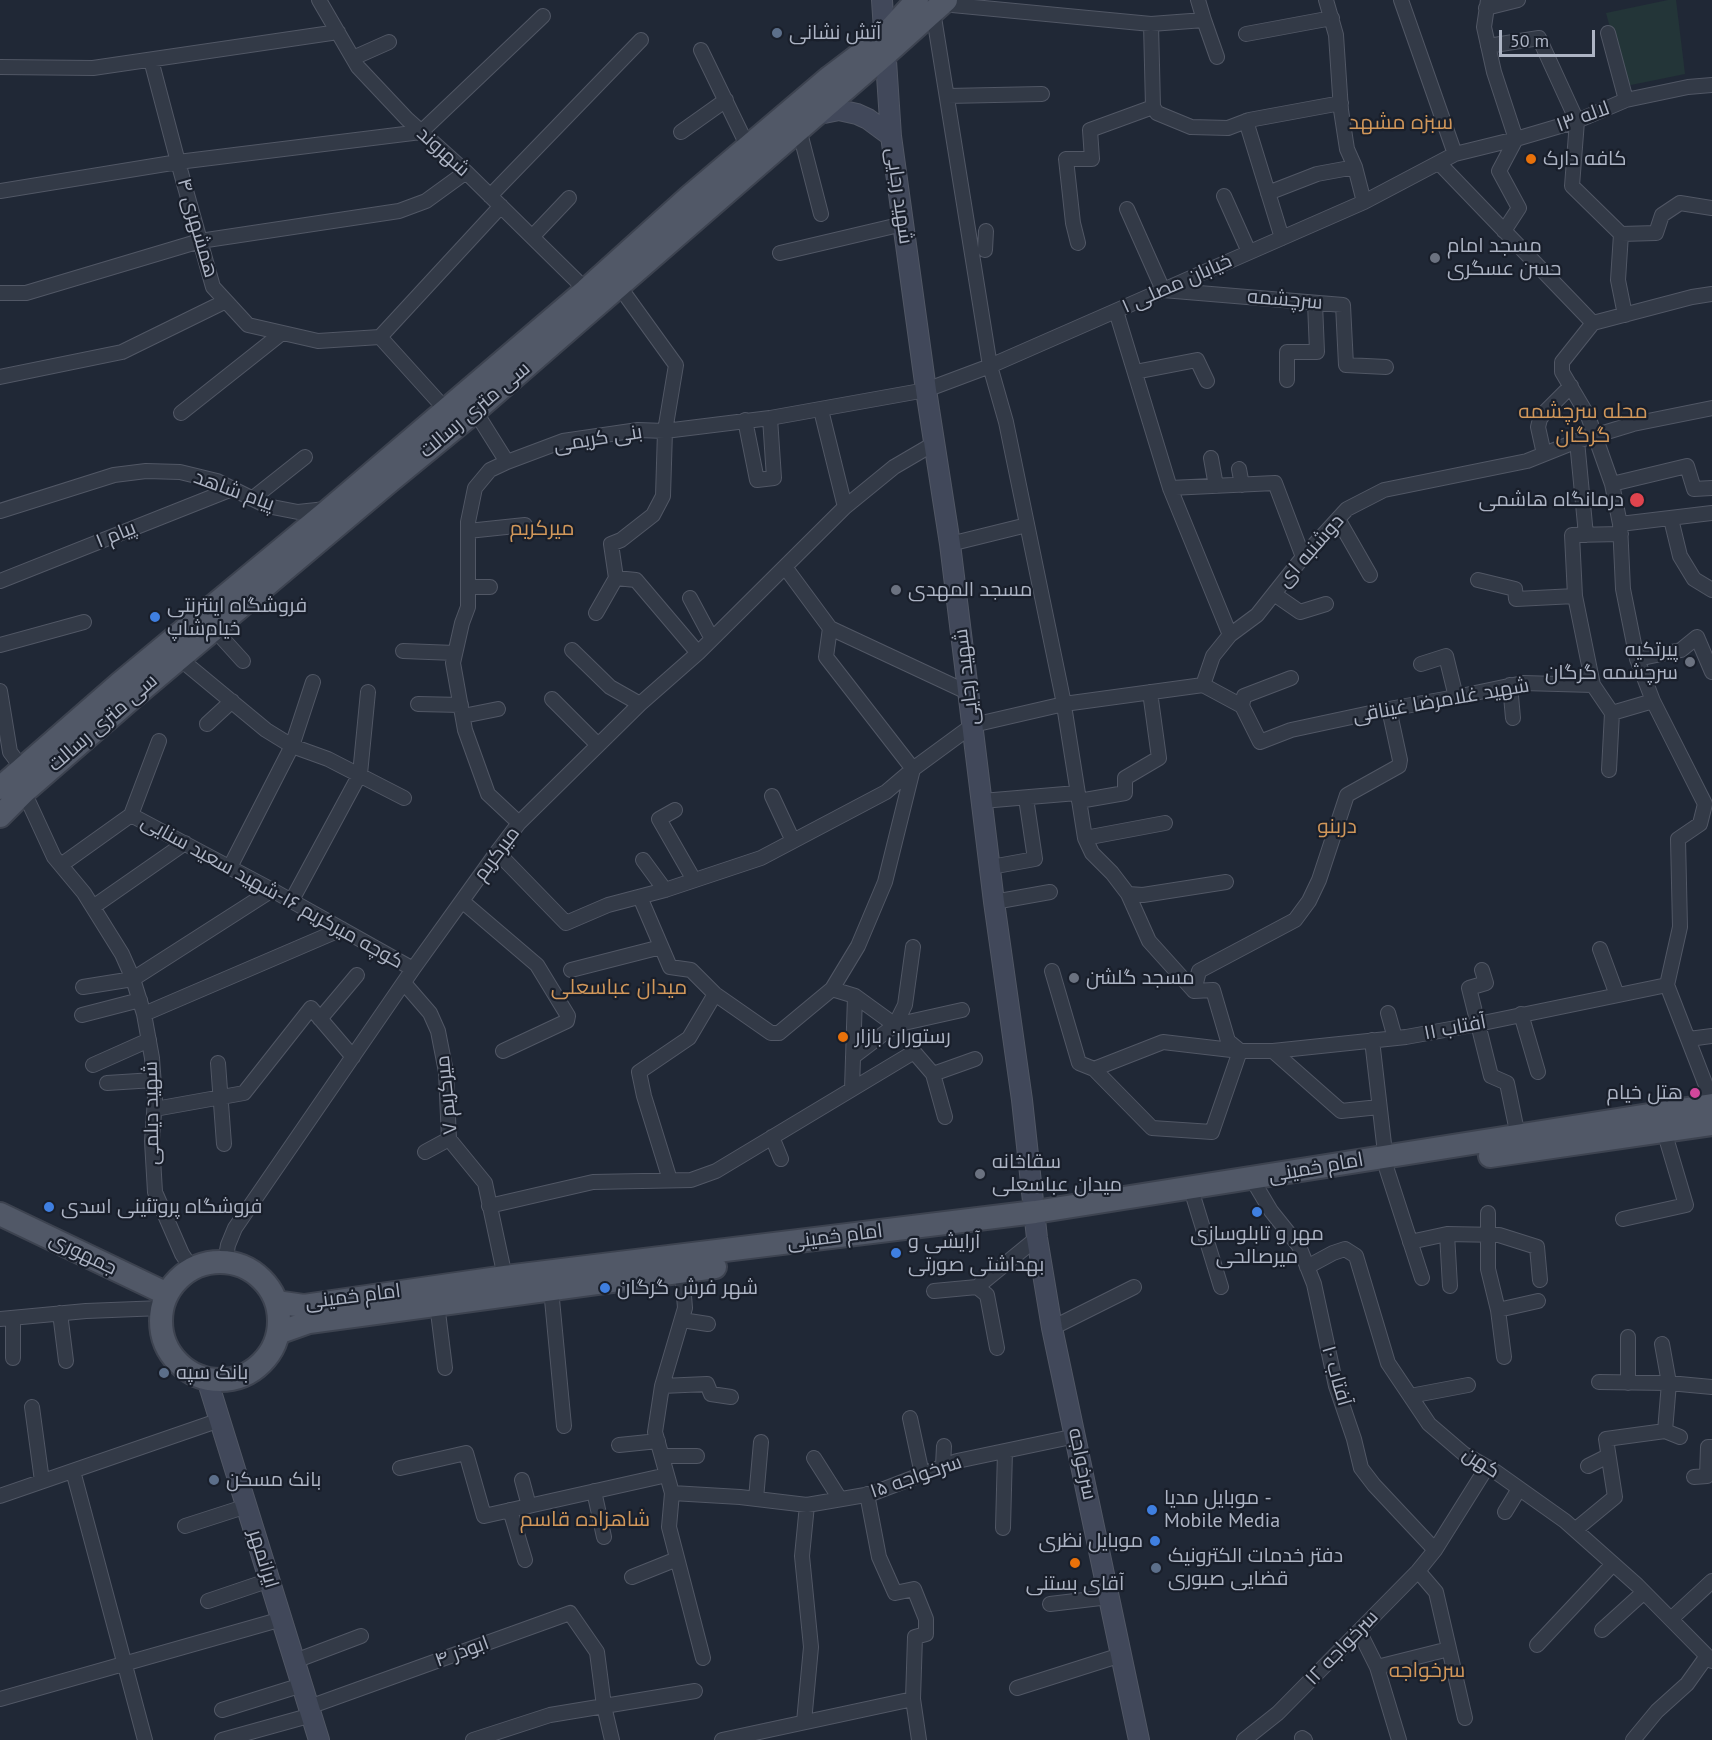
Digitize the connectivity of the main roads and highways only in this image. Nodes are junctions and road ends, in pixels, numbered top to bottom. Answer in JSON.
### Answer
{"nodes":[{"id":1,"x":882,"y":0,"type":"edge"},
{"id":2,"x":935,"y":4,"type":"edge"},
{"id":3,"x":885,"y":45,"type":"junction"},
{"id":4,"x":807,"y":122,"type":"junction"},
{"id":5,"x":891,"y":136,"type":"junction"},
{"id":6,"x":697,"y":204,"type":"junction"},
{"id":7,"x":125,"y":691,"type":"junction"},
{"id":8,"x":0,"y":788,"type":"edge"},
{"id":9,"x":0,"y":816,"type":"edge"},
{"id":10,"x":1712,"y":1103,"type":"edge"},
{"id":11,"x":1712,"y":1124,"type":"edge"},
{"id":12,"x":1386,"y":1163,"type":"junction"},
{"id":13,"x":1254,"y":1184,"type":"junction"},
{"id":14,"x":0,"y":1214,"type":"edge"},
{"id":15,"x":1036,"y":1224,"type":"junction"},
{"id":16,"x":164,"y":1301,"type":"junction"},
{"id":17,"x":276,"y":1302,"type":"junction"},
{"id":18,"x":278,"y":1333,"type":"junction"},
{"id":19,"x":207,"y":1378,"type":"junction"},
{"id":20,"x":320,"y":1740,"type":"edge"},
{"id":21,"x":1139,"y":1740,"type":"edge"}],
"edges":[{"from":1,"to":3,"type":"main road","name":"شهید رجایی"},
{"from":2,"to":3,"type":"main road","name":"سی متری رسالت"},
{"from":3,"to":4,"type":"main road","name":"سی متری رسالت"},
{"from":3,"to":5,"type":"main road","name":"شهید رجایی"},
{"from":3,"to":6,"type":"main road","name":"سی متری رسالت"},
{"from":4,"to":5,"type":"main road"},
{"from":4,"to":6,"type":"main road","name":"سی متری رسالت"},
{"from":5,"to":15,"type":"main road","name":"شهید رجایی"},
{"from":6,"to":7,"type":"main road","name":"سی متری رسالت"},
{"from":6,"to":7,"type":"main road","name":"سی متری رسالت"},
{"from":7,"to":8,"type":"main road","name":"سی متری رسالت"},
{"from":7,"to":9,"type":"main road","name":"سی متری رسالت"},
{"from":10,"to":12,"type":"main road","name":"امام خمینی"},
{"from":11,"to":12,"type":"main road","name":"امام خمینی"},
{"from":12,"to":13,"type":"main road","name":"امام خمینی"},
{"from":13,"to":15,"type":"main road","name":"امام خمینی"},
{"from":13,"to":15,"type":"main road","name":"امام خمینی"},
{"from":14,"to":16,"type":"main road","name":"جمهوری"},
{"from":15,"to":17,"type":"main road","name":"امام خمینی"},
{"from":15,"to":18,"type":"main road","name":"امام خمینی"},
{"from":15,"to":21,"type":"main road","name":"سرخواجه"},
{"from":16,"to":17,"type":"main road"},
{"from":16,"to":19,"type":"main road"},
{"from":17,"to":18,"type":"main road"},
{"from":18,"to":19,"type":"main road"},
{"from":19,"to":20,"type":"main road","name":"ایرانمهر"}]}
